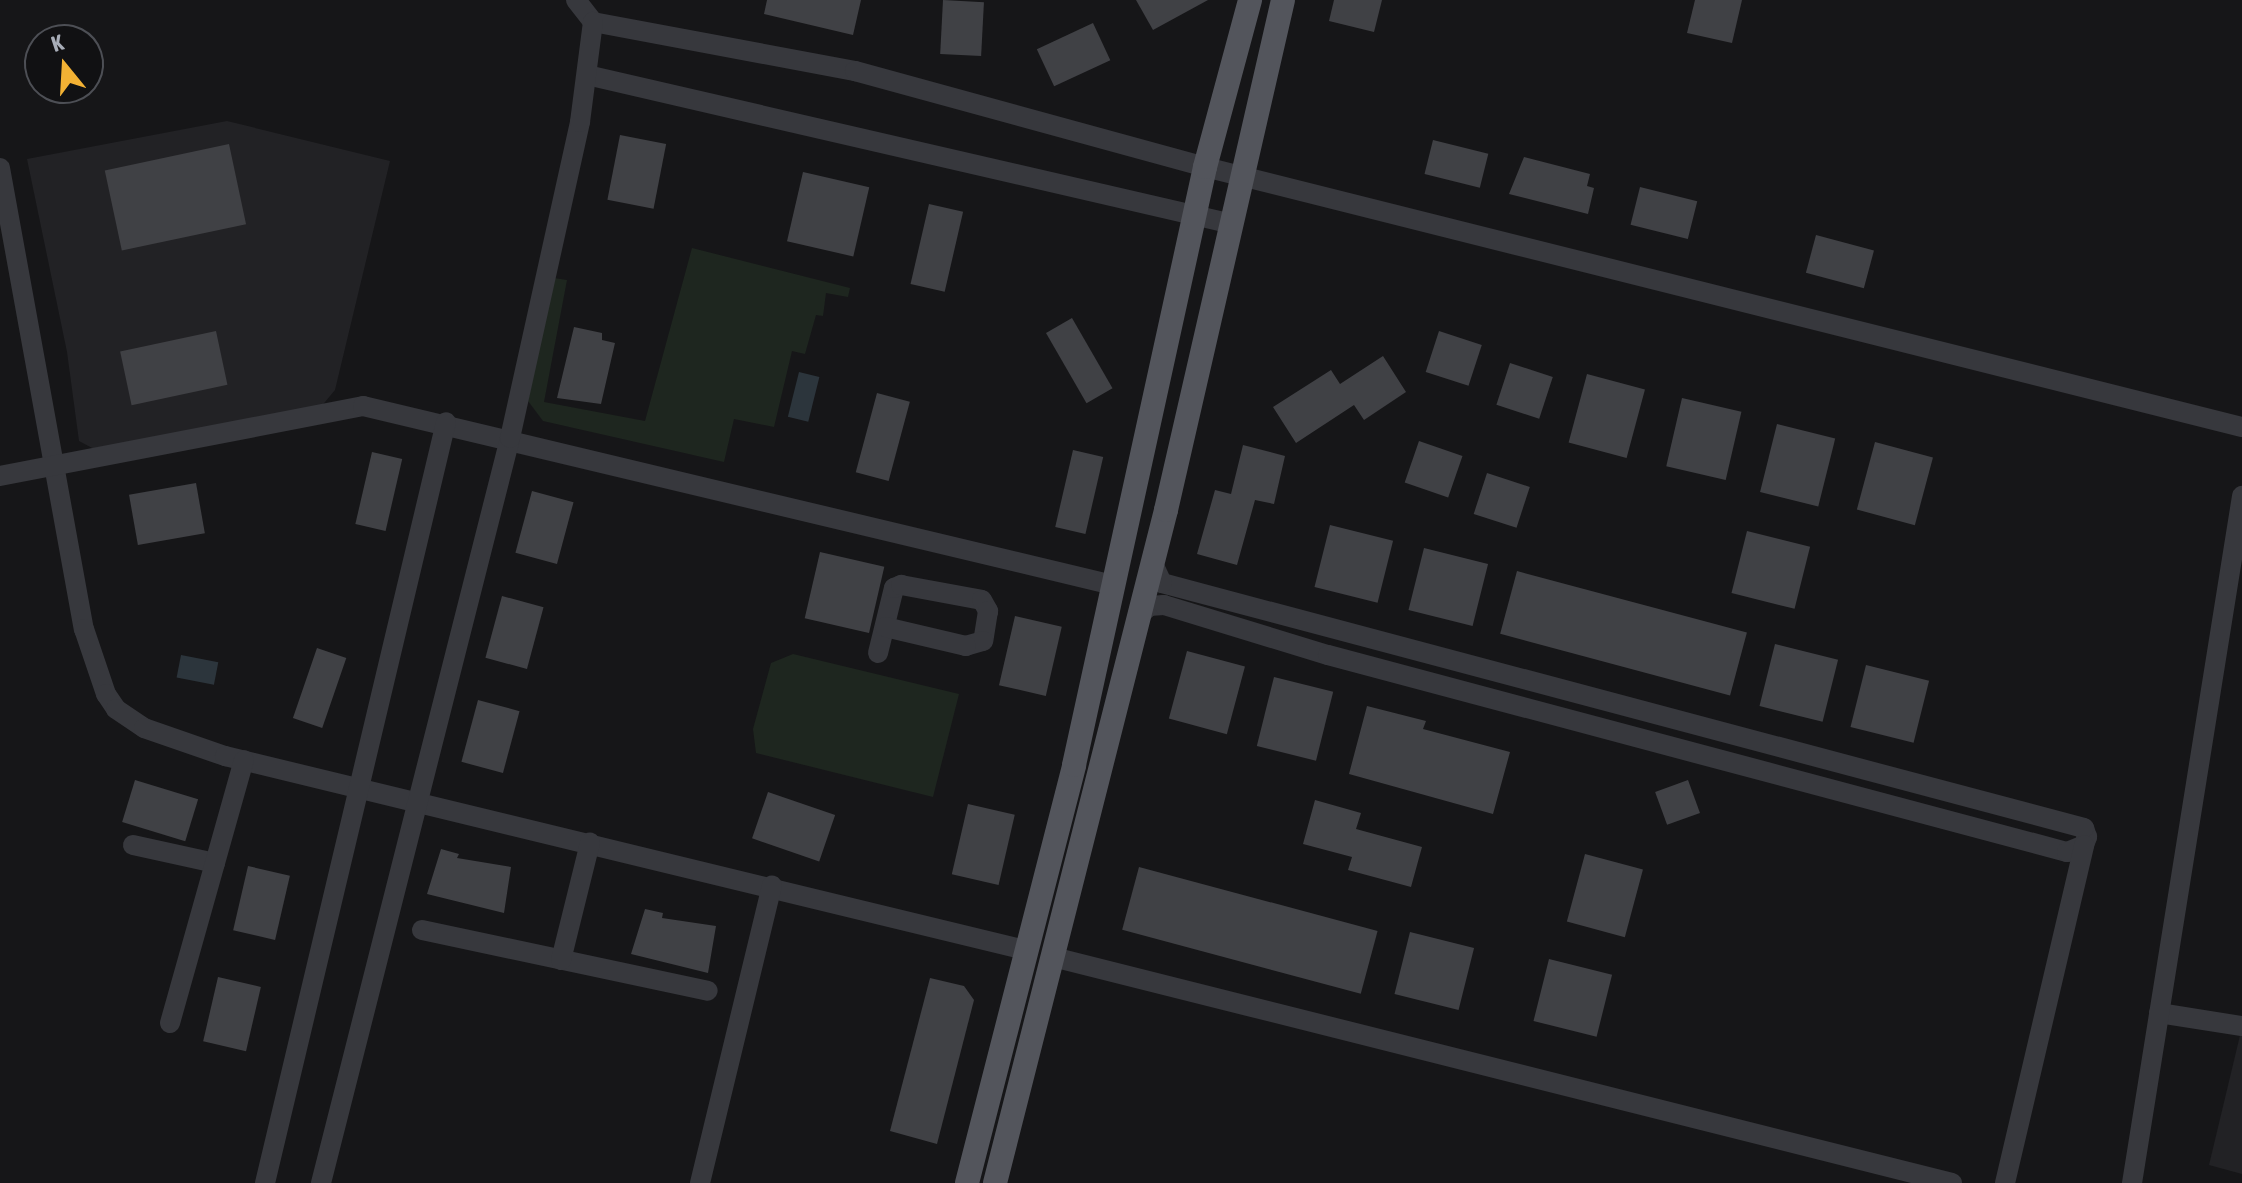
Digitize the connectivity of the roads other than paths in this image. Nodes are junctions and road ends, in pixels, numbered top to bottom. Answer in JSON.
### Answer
{"nodes":[{"id":1,"x":576,"y":0,"type":"edge"},
{"id":2,"x":1250,"y":0,"type":"edge"},
{"id":3,"x":1283,"y":0,"type":"edge"},
{"id":4,"x":593,"y":22,"type":"junction"},
{"id":5,"x":587,"y":75,"type":"junction"},
{"id":6,"x":1205,"y":167,"type":"junction"},
{"id":7,"x":0,"y":168,"type":"edge"},
{"id":8,"x":1240,"y":175,"type":"junction"},
{"id":9,"x":1195,"y":215,"type":"junction"},
{"id":10,"x":1228,"y":223,"type":"junction"},
{"id":11,"x":446,"y":422,"type":"junction"},
{"id":12,"x":2242,"y":427,"type":"edge"},
{"id":13,"x":510,"y":438,"type":"junction"},
{"id":14,"x":55,"y":465,"type":"junction"},
{"id":15,"x":0,"y":476,"type":"edge"},
{"id":16,"x":2242,"y":496,"type":"edge"},
{"id":17,"x":1153,"y":564,"type":"junction"},
{"id":18,"x":1113,"y":585,"type":"junction"},
{"id":19,"x":1139,"y":616,"type":"junction"},
{"id":20,"x":885,"y":627,"type":"junction"},
{"id":21,"x":878,"y":653,"type":"dead end"},
{"id":22,"x":244,"y":760,"type":"junction"},
{"id":23,"x":360,"y":788,"type":"junction"},
{"id":24,"x":419,"y":802,"type":"junction"},
{"id":25,"x":590,"y":843,"type":"junction"},
{"id":26,"x":133,"y":845,"type":"dead end"},
{"id":27,"x":2084,"y":845,"type":"junction"},
{"id":28,"x":215,"y":863,"type":"junction"},
{"id":29,"x":772,"y":886,"type":"junction"},
{"id":30,"x":422,"y":930,"type":"dead end"},
{"id":31,"x":1025,"y":950,"type":"junction"},
{"id":32,"x":1053,"y":957,"type":"junction"},
{"id":33,"x":561,"y":960,"type":"junction"},
{"id":34,"x":708,"y":991,"type":"dead end"},
{"id":35,"x":2159,"y":1013,"type":"junction"},
{"id":36,"x":170,"y":1023,"type":"dead end"},
{"id":37,"x":2242,"y":1026,"type":"edge"},
{"id":38,"x":265,"y":1183,"type":"edge"},
{"id":39,"x":321,"y":1183,"type":"edge"},
{"id":40,"x":700,"y":1183,"type":"edge"},
{"id":41,"x":967,"y":1183,"type":"edge"},
{"id":42,"x":995,"y":1183,"type":"edge"},
{"id":43,"x":1952,"y":1183,"type":"edge"},
{"id":44,"x":2005,"y":1183,"type":"edge"},
{"id":45,"x":2132,"y":1183,"type":"edge"}],
"edges":[{"from":1,"to":4,"type":"street"},
{"from":2,"to":6,"type":"main road"},
{"from":3,"to":8,"type":"main road"},
{"from":4,"to":5,"type":"street"},
{"from":4,"to":6,"type":"street"},
{"from":5,"to":9,"type":"street"},
{"from":5,"to":13,"type":"street"},
{"from":6,"to":8,"type":"street"},
{"from":6,"to":9,"type":"main road"},
{"from":7,"to":14,"type":"street"},
{"from":8,"to":10,"type":"main road"},
{"from":8,"to":12,"type":"street"},
{"from":9,"to":10,"type":"street"},
{"from":9,"to":18,"type":"main road"},
{"from":10,"to":17,"type":"main road"},
{"from":11,"to":13,"type":"street"},
{"from":11,"to":14,"type":"street"},
{"from":11,"to":23,"type":"street"},
{"from":13,"to":18,"type":"street"},
{"from":13,"to":24,"type":"street"},
{"from":14,"to":15,"type":"street"},
{"from":14,"to":22,"type":"street"},
{"from":16,"to":35,"type":"street"},
{"from":17,"to":19,"type":"main road"},
{"from":17,"to":27,"type":"street"},
{"from":18,"to":31,"type":"main road"},
{"from":19,"to":27,"type":"street"},
{"from":19,"to":32,"type":"main road"},
{"from":20,"to":20,"type":"street"},
{"from":20,"to":21,"type":"street"},
{"from":22,"to":23,"type":"street"},
{"from":22,"to":28,"type":"street"},
{"from":23,"to":24,"type":"street"},
{"from":23,"to":38,"type":"street"},
{"from":24,"to":25,"type":"street"},
{"from":24,"to":39,"type":"street"},
{"from":25,"to":29,"type":"street"},
{"from":25,"to":33,"type":"street"},
{"from":26,"to":28,"type":"street"},
{"from":27,"to":44,"type":"street"},
{"from":28,"to":36,"type":"street"},
{"from":29,"to":31,"type":"street"},
{"from":29,"to":40,"type":"street"},
{"from":30,"to":33,"type":"street"},
{"from":31,"to":41,"type":"main road"},
{"from":32,"to":42,"type":"main road"},
{"from":32,"to":43,"type":"street"},
{"from":33,"to":34,"type":"street"},
{"from":35,"to":37,"type":"street"},
{"from":35,"to":45,"type":"street"}]}
